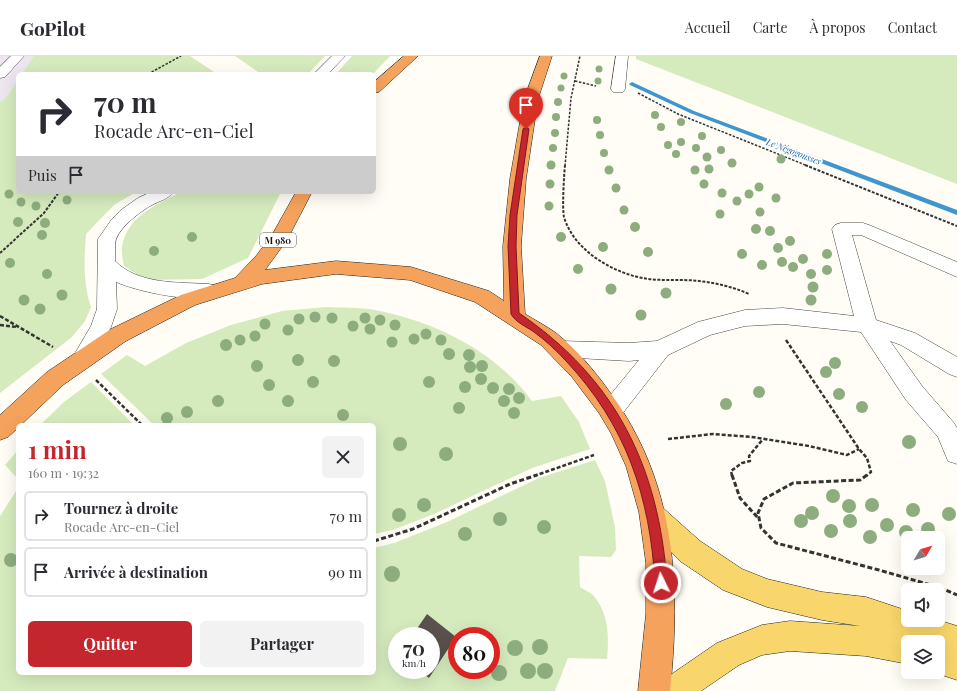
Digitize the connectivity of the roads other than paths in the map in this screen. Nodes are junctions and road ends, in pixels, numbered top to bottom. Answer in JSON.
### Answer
{"nodes":[{"id":1,"x":18,"y":56,"type":"edge"},
{"id":2,"x":339,"y":56,"type":"edge"},
{"id":3,"x":412,"y":56,"type":"edge"},
{"id":4,"x":546,"y":56,"type":"edge"},
{"id":5,"x":622,"y":56,"type":"edge"},
{"id":6,"x":322,"y":72,"type":"edge"},
{"id":7,"x":0,"y":74,"type":"edge"},
{"id":8,"x":376,"y":87,"type":"edge"},
{"id":9,"x":618,"y":89,"type":"road end"},
{"id":10,"x":161,"y":194,"type":"edge"},
{"id":11,"x":303,"y":194,"type":"edge"},
{"id":12,"x":106,"y":263,"type":"junction"},
{"id":13,"x":957,"y":270,"type":"edge"},
{"id":14,"x":243,"y":282,"type":"junction"},
{"id":15,"x":209,"y":291,"type":"junction"},
{"id":16,"x":515,"y":314,"type":"junction"},
{"id":17,"x":867,"y":325,"type":"junction"},
{"id":18,"x":561,"y":349,"type":"junction"},
{"id":19,"x":660,"y":349,"type":"junction"},
{"id":20,"x":85,"y":355,"type":"junction"},
{"id":21,"x":957,"y":368,"type":"edge"},
{"id":22,"x":611,"y":411,"type":"junction"},
{"id":23,"x":0,"y":430,"type":"edge"},
{"id":24,"x":957,"y":453,"type":"edge"},
{"id":25,"x":654,"y":517,"type":"junction"},
{"id":26,"x":957,"y":641,"type":"edge"},
{"id":27,"x":901,"y":648,"type":"edge"},
{"id":28,"x":945,"y":661,"type":"edge"},
{"id":29,"x":957,"y":665,"type":"edge"},
{"id":30,"x":654,"y":691,"type":"edge"},
{"id":31,"x":674,"y":691,"type":"edge"}],
"edges":[{"from":1,"to":7,"type":"street"},
{"from":2,"to":6,"type":"street"},
{"from":3,"to":8,"type":"highway"},
{"from":4,"to":16,"type":"highway"},
{"from":5,"to":9,"type":"street"},
{"from":10,"to":12,"type":"street"},
{"from":11,"to":14,"type":"highway","number":"M 980"},
{"from":12,"to":15,"type":"street"},
{"from":12,"to":20,"type":"street"},
{"from":13,"to":17,"type":"street"},
{"from":14,"to":15,"type":"highway"},
{"from":14,"to":16,"type":"highway"},
{"from":15,"to":20,"type":"highway"},
{"from":16,"to":18,"type":"highway"},
{"from":17,"to":19,"type":"street"},
{"from":17,"to":21,"type":"street"},
{"from":17,"to":24,"type":"street"},
{"from":18,"to":19,"type":"street"},
{"from":18,"to":22,"type":"highway"},
{"from":19,"to":22,"type":"street"},
{"from":20,"to":23,"type":"highway"},
{"from":22,"to":25,"type":"highway"},
{"from":25,"to":26,"type":"main road"},
{"from":25,"to":30,"type":"highway"},
{"from":27,"to":31,"type":"main road"},
{"from":28,"to":29,"type":"main road"}]}
